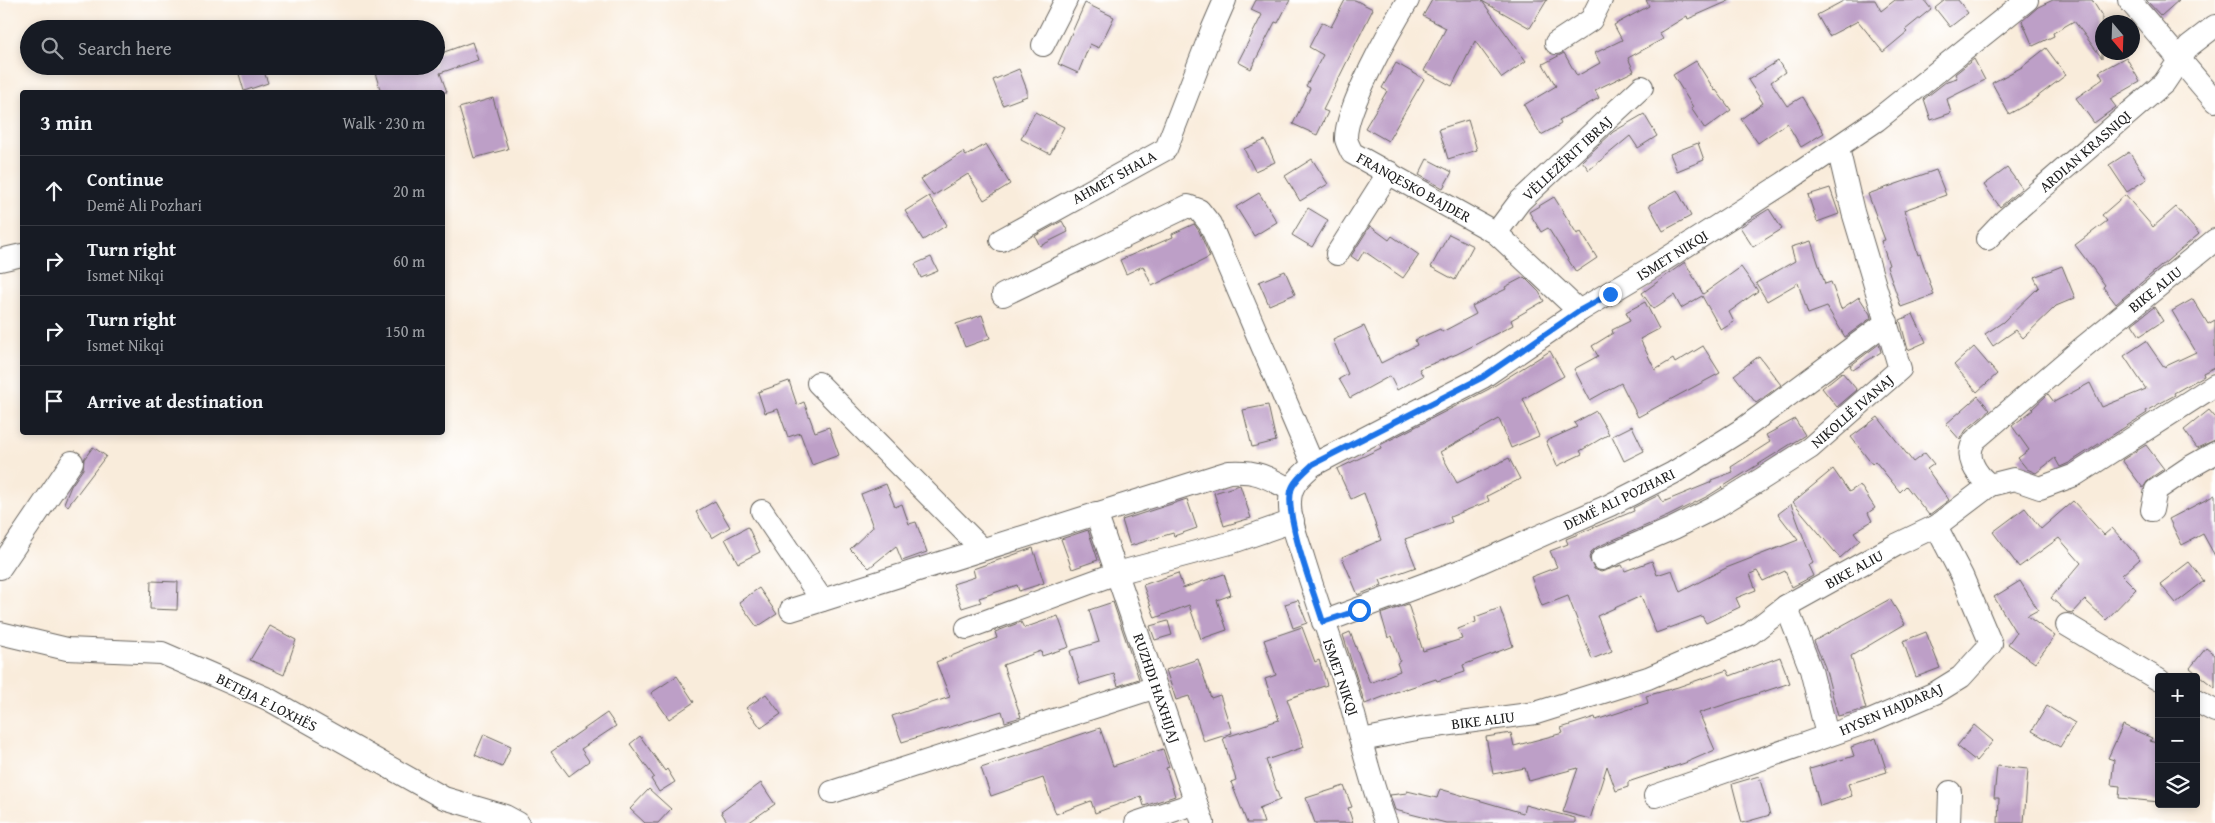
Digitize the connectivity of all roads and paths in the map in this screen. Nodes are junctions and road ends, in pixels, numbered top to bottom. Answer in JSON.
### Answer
{"nodes":[{"id":1,"x":1066,"y":0,"type":"edge"},
{"id":2,"x":1225,"y":0,"type":"edge"},
{"id":3,"x":1408,"y":0,"type":"edge"},
{"id":4,"x":1601,"y":0,"type":"edge"},
{"id":5,"x":2027,"y":0,"type":"edge"},
{"id":6,"x":2129,"y":0,"type":"edge"},
{"id":7,"x":2215,"y":26,"type":"edge"},
{"id":8,"x":1556,"y":43,"type":"dead end"},
{"id":9,"x":1042,"y":45,"type":"dead end"},
{"id":10,"x":2180,"y":60,"type":"junction"},
{"id":11,"x":1642,"y":87,"type":"dead end"},
{"id":12,"x":2215,"y":100,"type":"edge"},
{"id":13,"x":1838,"y":148,"type":"junction"},
{"id":14,"x":1388,"y":172,"type":"junction"},
{"id":15,"x":1496,"y":233,"type":"junction"},
{"id":16,"x":1987,"y":239,"type":"dead end"},
{"id":17,"x":1000,"y":240,"type":"dead end"},
{"id":18,"x":2215,"y":240,"type":"edge"},
{"id":19,"x":1337,"y":254,"type":"dead end"},
{"id":20,"x":20,"y":255,"type":"edge"},
{"id":21,"x":0,"y":260,"type":"edge"},
{"id":22,"x":1003,"y":295,"type":"dead end"},
{"id":23,"x":1579,"y":311,"type":"junction"},
{"id":24,"x":1886,"y":322,"type":"junction"},
{"id":25,"x":818,"y":384,"type":"dead end"},
{"id":26,"x":2215,"y":385,"type":"edge"},
{"id":27,"x":2215,"y":453,"type":"edge"},
{"id":28,"x":72,"y":462,"type":"dead end"},
{"id":29,"x":1313,"y":464,"type":"junction"},
{"id":30,"x":1990,"y":485,"type":"junction"},
{"id":31,"x":1291,"y":490,"type":"junction"},
{"id":32,"x":2152,"y":510,"type":"dead end"},
{"id":33,"x":762,"y":511,"type":"dead end"},
{"id":34,"x":1096,"y":513,"type":"junction"},
{"id":35,"x":1293,"y":521,"type":"junction"},
{"id":36,"x":1936,"y":526,"type":"junction"},
{"id":37,"x":982,"y":549,"type":"junction"},
{"id":38,"x":1602,"y":559,"type":"dead end"},
{"id":39,"x":0,"y":568,"type":"edge"},
{"id":40,"x":1117,"y":573,"type":"junction"},
{"id":41,"x":822,"y":600,"type":"junction"},
{"id":42,"x":1786,"y":606,"type":"junction"},
{"id":43,"x":791,"y":610,"type":"dead end"},
{"id":44,"x":1323,"y":622,"type":"junction"},
{"id":45,"x":2067,"y":625,"type":"dead end"},
{"id":46,"x":967,"y":628,"type":"dead end"},
{"id":47,"x":0,"y":632,"type":"edge"},
{"id":48,"x":2155,"y":678,"type":"edge"},
{"id":49,"x":1156,"y":687,"type":"junction"},
{"id":50,"x":2200,"y":703,"type":"edge"},
{"id":51,"x":2215,"y":711,"type":"edge"},
{"id":52,"x":1827,"y":735,"type":"junction"},
{"id":53,"x":1362,"y":740,"type":"junction"},
{"id":54,"x":832,"y":792,"type":"dead end"},
{"id":55,"x":1950,"y":792,"type":"dead end"},
{"id":56,"x":1655,"y":796,"type":"dead end"},
{"id":57,"x":1200,"y":813,"type":"edge"},
{"id":58,"x":518,"y":823,"type":"edge"},
{"id":59,"x":1136,"y":823,"type":"edge"},
{"id":60,"x":1386,"y":823,"type":"edge"},
{"id":61,"x":1949,"y":823,"type":"edge"}],
"edges":[{"from":1,"to":9,"type":"street"},
{"from":2,"to":17,"type":"street","name":"AHMET SHALA"},
{"from":3,"to":14,"type":"street","name":"FRANQESKO BAJDER"},
{"from":4,"to":8,"type":"street"},
{"from":5,"to":13,"type":"street","name":"ISMET NIKQI"},
{"from":6,"to":10,"type":"street"},
{"from":7,"to":10,"type":"street","name":"ARDIAN KRASNIQI"},
{"from":10,"to":12,"type":"street"},
{"from":10,"to":16,"type":"street","name":"ARDIAN KRASNIQI"},
{"from":11,"to":15,"type":"street","name":"VËLLEZËRIT IBRAJ"},
{"from":13,"to":23,"type":"street","name":"ISMET NIKQI"},
{"from":13,"to":24,"type":"street","name":"NIKOLLË IVANAJ"},
{"from":14,"to":15,"type":"street","name":"FRANQESKO BAJDER"},
{"from":14,"to":19,"type":"street"},
{"from":15,"to":23,"type":"street","name":"FRANQESKO BAJDER"},
{"from":18,"to":30,"type":"street","name":"BIKE ALIU"},
{"from":20,"to":21,"type":"street"},
{"from":22,"to":29,"type":"street"},
{"from":23,"to":29,"type":"street","name":"ISMET NIKQI"},
{"from":24,"to":38,"type":"street","name":"NIKOLLË IVANAJ"},
{"from":24,"to":44,"type":"street","name":"DEMË ALI POZHARI"},
{"from":25,"to":37,"type":"street"},
{"from":26,"to":30,"type":"street"},
{"from":27,"to":32,"type":"street"},
{"from":28,"to":39,"type":"street"},
{"from":29,"to":31,"type":"street","name":"ISMET NIKQI"},
{"from":30,"to":36,"type":"street","name":"BIKE ALIU"},
{"from":31,"to":34,"type":"street"},
{"from":31,"to":35,"type":"street","name":"ISMET NIKQI"},
{"from":33,"to":41,"type":"street"},
{"from":34,"to":37,"type":"street"},
{"from":34,"to":40,"type":"street","name":"RUZHDI HAXHIJAJ"},
{"from":35,"to":40,"type":"street"},
{"from":35,"to":44,"type":"street","name":"ISMET NIKQI"},
{"from":36,"to":42,"type":"street","name":"BIKE ALIU"},
{"from":36,"to":52,"type":"street","name":"HYSEN HAJDARAJ"},
{"from":37,"to":41,"type":"street"},
{"from":40,"to":46,"type":"street"},
{"from":40,"to":49,"type":"street","name":"RUZHDI HAXHIJAJ"},
{"from":41,"to":43,"type":"street"},
{"from":42,"to":52,"type":"street"},
{"from":42,"to":53,"type":"street","name":"BIKE ALIU"},
{"from":44,"to":53,"type":"street","name":"ISMET NIKQI"},
{"from":45,"to":48,"type":"street"},
{"from":47,"to":58,"type":"street","name":"BETEJA E LOXHËS"},
{"from":49,"to":54,"type":"street"},
{"from":49,"to":57,"type":"street","name":"RUZHDI HAXHIJAJ"},
{"from":50,"to":51,"type":"street"},
{"from":52,"to":56,"type":"street","name":"HYSEN HAJDARAJ"},
{"from":53,"to":60,"type":"street","name":"ISMET NIKQI"},
{"from":55,"to":61,"type":"street"},
{"from":57,"to":59,"type":"street","name":"RUZHDI HAXHIJAJ"}]}
